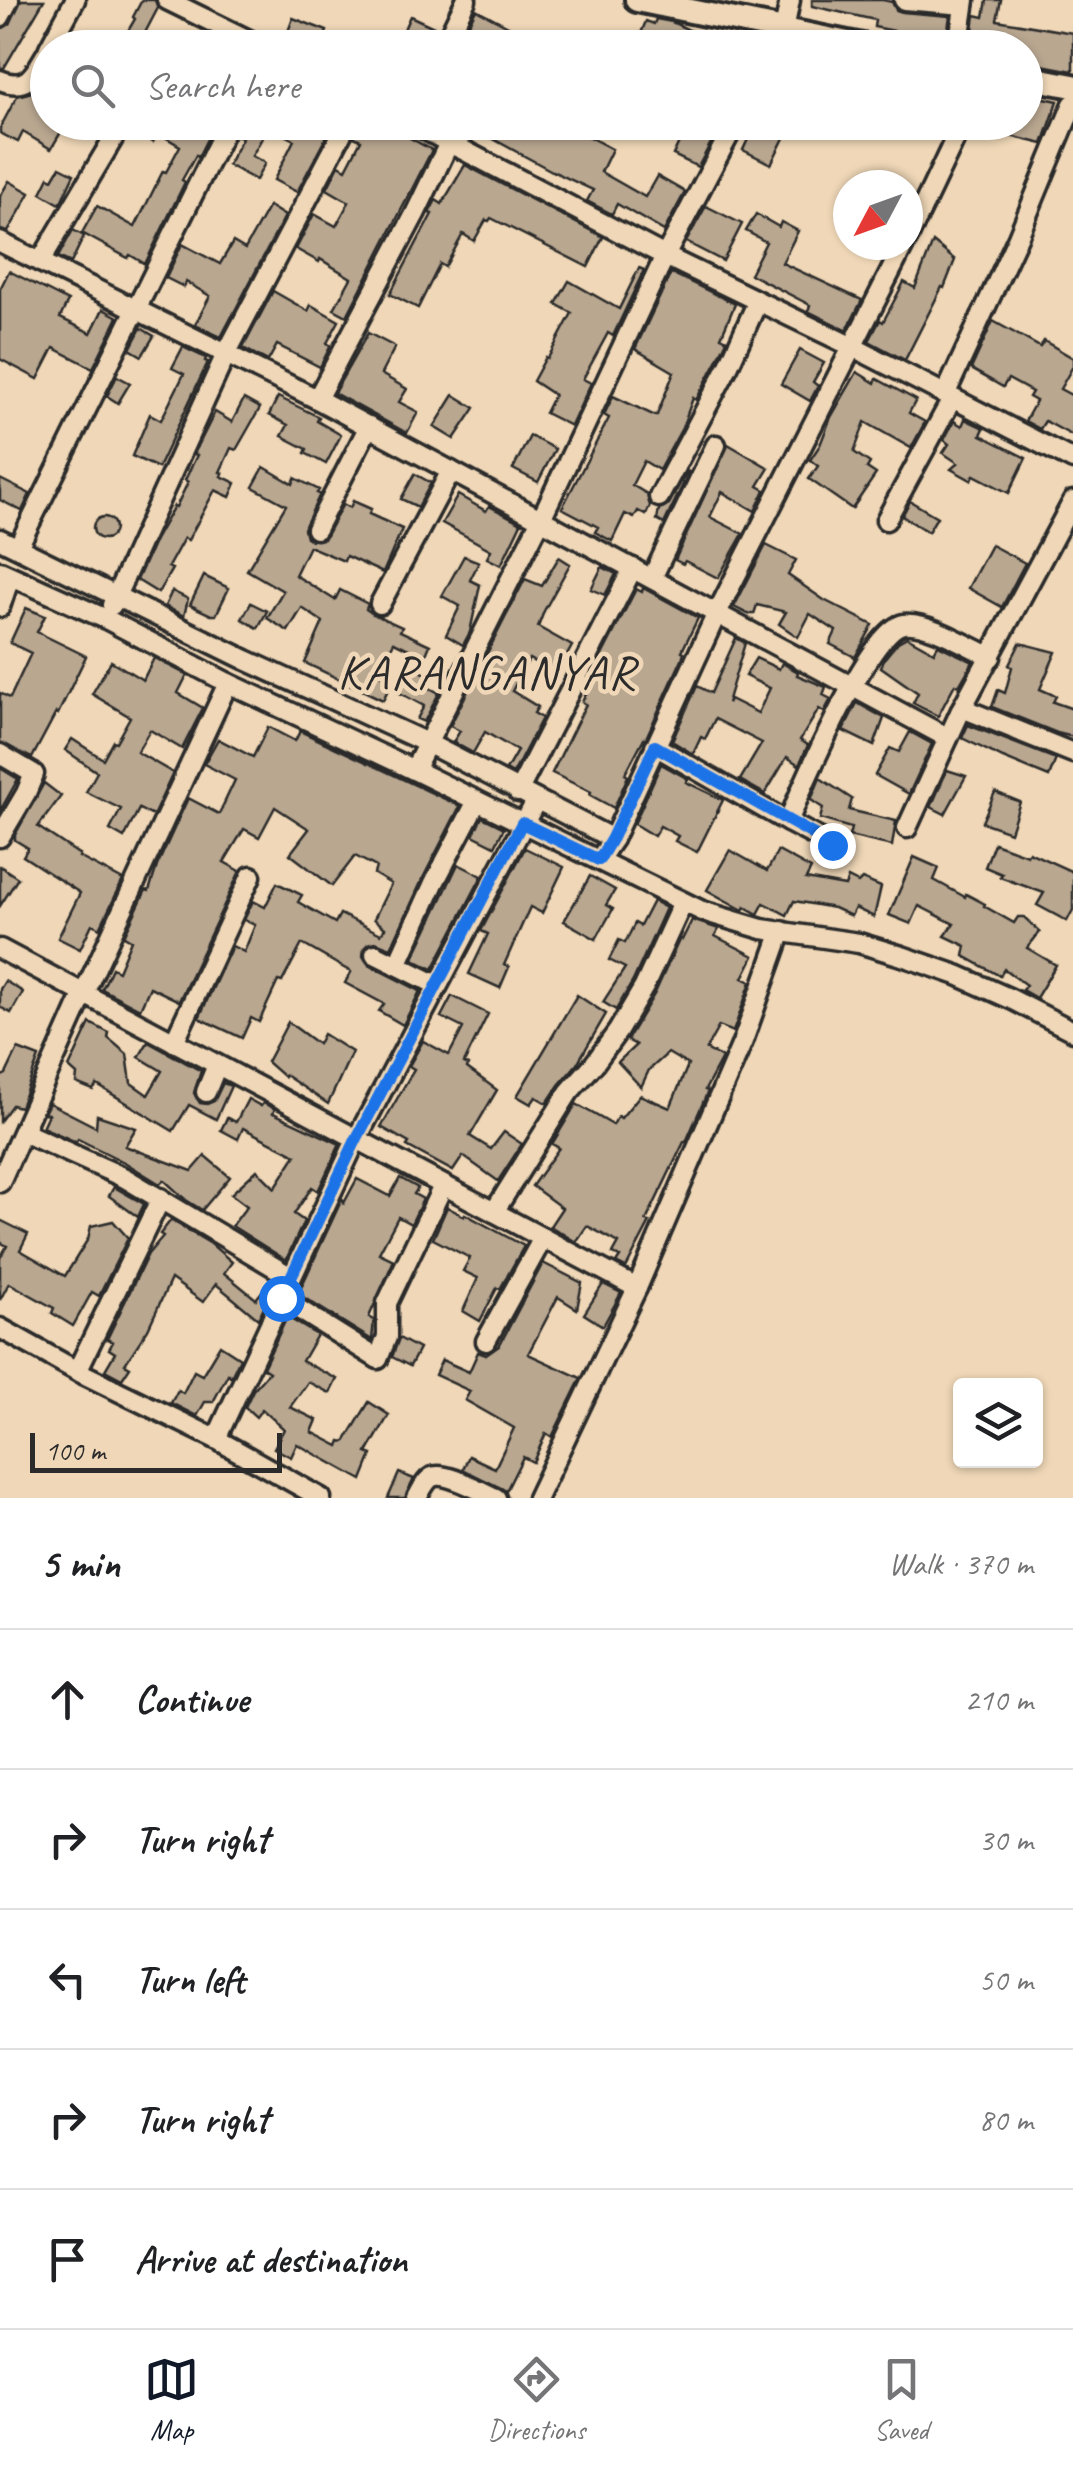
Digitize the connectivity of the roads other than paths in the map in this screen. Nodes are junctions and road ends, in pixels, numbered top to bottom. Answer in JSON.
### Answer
{"nodes":[{"id":1,"x":9,"y":0,"type":"edge"},
{"id":2,"x":75,"y":0,"type":"edge"},
{"id":3,"x":168,"y":0,"type":"edge"},
{"id":4,"x":466,"y":0,"type":"edge"},
{"id":5,"x":638,"y":0,"type":"edge"},
{"id":6,"x":790,"y":0,"type":"edge"},
{"id":7,"x":904,"y":0,"type":"edge"},
{"id":8,"x":964,"y":2,"type":"edge"},
{"id":9,"x":0,"y":18,"type":"edge"},
{"id":10,"x":58,"y":30,"type":"edge"},
{"id":11,"x":229,"y":30,"type":"edge"},
{"id":12,"x":452,"y":30,"type":"edge"},
{"id":13,"x":747,"y":30,"type":"edge"},
{"id":14,"x":782,"y":30,"type":"edge"},
{"id":15,"x":960,"y":30,"type":"edge"},
{"id":16,"x":30,"y":78,"type":"edge"},
{"id":17,"x":0,"y":80,"type":"edge"},
{"id":18,"x":1043,"y":80,"type":"edge"},
{"id":19,"x":1073,"y":86,"type":"edge"},
{"id":20,"x":1073,"y":104,"type":"edge"},
{"id":21,"x":112,"y":140,"type":"edge"},
{"id":22,"x":220,"y":140,"type":"edge"},
{"id":23,"x":339,"y":140,"type":"edge"},
{"id":24,"x":443,"y":140,"type":"edge"},
{"id":25,"x":727,"y":140,"type":"edge"},
{"id":26,"x":954,"y":140,"type":"edge"},
{"id":27,"x":449,"y":143,"type":"junction"},
{"id":28,"x":923,"y":206,"type":"edge"},
{"id":29,"x":0,"y":242,"type":"edge"},
{"id":30,"x":666,"y":256,"type":"junction"},
{"id":31,"x":896,"y":260,"type":"edge"},
{"id":32,"x":40,"y":262,"type":"junction"},
{"id":33,"x":757,"y":302,"type":"junction"},
{"id":34,"x":134,"y":309,"type":"junction"},
{"id":35,"x":852,"y":347,"type":"junction"},
{"id":36,"x":226,"y":354,"type":"junction"},
{"id":37,"x":948,"y":397,"type":"junction"},
{"id":38,"x":317,"y":399,"type":"junction"},
{"id":39,"x":368,"y":426,"type":"junction"},
{"id":40,"x":716,"y":445,"type":"dead end"},
{"id":41,"x":1073,"y":460,"type":"edge"},
{"id":42,"x":451,"y":471,"type":"junction"},
{"id":43,"x":658,"y":497,"type":"dead end"},
{"id":44,"x":1073,"y":501,"type":"edge"},
{"id":45,"x":541,"y":519,"type":"junction"},
{"id":46,"x":886,"y":520,"type":"dead end"},
{"id":47,"x":316,"y":529,"type":"dead end"},
{"id":48,"x":5,"y":554,"type":"edge"},
{"id":49,"x":633,"y":568,"type":"junction"},
{"id":50,"x":652,"y":578,"type":"junction"},
{"id":51,"x":380,"y":604,"type":"dead end"},
{"id":52,"x":0,"y":607,"type":"edge"},
{"id":53,"x":111,"y":607,"type":"junction"},
{"id":54,"x":717,"y":613,"type":"junction"},
{"id":55,"x":991,"y":657,"type":"junction"},
{"id":56,"x":228,"y":683,"type":"junction"},
{"id":57,"x":851,"y":685,"type":"junction"},
{"id":58,"x":962,"y":708,"type":"junction"},
{"id":59,"x":948,"y":738,"type":"junction"},
{"id":60,"x":655,"y":746,"type":"junction"},
{"id":61,"x":1073,"y":753,"type":"edge"},
{"id":62,"x":0,"y":754,"type":"edge"},
{"id":63,"x":421,"y":756,"type":"junction"},
{"id":64,"x":518,"y":792,"type":"junction"},
{"id":65,"x":477,"y":801,"type":"junction"},
{"id":66,"x":536,"y":801,"type":"junction"},
{"id":67,"x":788,"y":822,"type":"junction"},
{"id":68,"x":522,"y":823,"type":"junction"},
{"id":69,"x":907,"y":828,"type":"dead end"},
{"id":70,"x":0,"y":838,"type":"edge"},
{"id":71,"x":832,"y":845,"type":"dead end"},
{"id":72,"x":605,"y":849,"type":"junction"},
{"id":73,"x":251,"y":876,"type":"dead end"},
{"id":74,"x":683,"y":902,"type":"junction"},
{"id":75,"x":782,"y":931,"type":"junction"},
{"id":76,"x":0,"y":949,"type":"edge"},
{"id":77,"x":375,"y":954,"type":"dead end"},
{"id":78,"x":397,"y":965,"type":"junction"},
{"id":79,"x":437,"y":986,"type":"junction"},
{"id":80,"x":84,"y":994,"type":"junction"},
{"id":81,"x":1073,"y":1031,"type":"edge"},
{"id":82,"x":174,"y":1042,"type":"junction"},
{"id":83,"x":217,"y":1065,"type":"junction"},
{"id":84,"x":206,"y":1092,"type":"dead end"},
{"id":85,"x":23,"y":1132,"type":"junction"},
{"id":86,"x":356,"y":1140,"type":"junction"},
{"id":87,"x":0,"y":1182,"type":"edge"},
{"id":88,"x":443,"y":1186,"type":"junction"},
{"id":89,"x":161,"y":1198,"type":"junction"},
{"id":90,"x":494,"y":1212,"type":"junction"},
{"id":91,"x":543,"y":1238,"type":"junction"},
{"id":92,"x":290,"y":1277,"type":"junction"},
{"id":93,"x":637,"y":1288,"type":"junction"},
{"id":94,"x":281,"y":1298,"type":"junction"},
{"id":95,"x":0,"y":1328,"type":"edge"},
{"id":96,"x":486,"y":1341,"type":"dead end"},
{"id":97,"x":77,"y":1370,"type":"junction"},
{"id":98,"x":216,"y":1439,"type":"junction"},
{"id":99,"x":321,"y":1498,"type":"edge"},
{"id":100,"x":417,"y":1498,"type":"edge"},
{"id":101,"x":496,"y":1498,"type":"edge"},
{"id":102,"x":537,"y":1498,"type":"edge"}],
"edges":[{"from":1,"to":9,"type":"street"},
{"from":2,"to":10,"type":"street"},
{"from":3,"to":11,"type":"street"},
{"from":4,"to":12,"type":"street"},
{"from":5,"to":13,"type":"street"},
{"from":6,"to":14,"type":"street"},
{"from":7,"to":8,"type":"street"},
{"from":8,"to":15,"type":"street"},
{"from":16,"to":17,"type":"street"},
{"from":18,"to":19,"type":"street"},
{"from":20,"to":37,"type":"street"},
{"from":21,"to":32,"type":"street"},
{"from":22,"to":34,"type":"street"},
{"from":23,"to":36,"type":"street"},
{"from":24,"to":27,"type":"street"},
{"from":25,"to":30,"type":"street"},
{"from":26,"to":28,"type":"street"},
{"from":27,"to":30,"type":"street"},
{"from":27,"to":38,"type":"street"},
{"from":29,"to":32,"type":"street"},
{"from":30,"to":33,"type":"street"},
{"from":30,"to":45,"type":"street"},
{"from":31,"to":35,"type":"street"},
{"from":32,"to":34,"type":"street"},
{"from":33,"to":35,"type":"street"},
{"from":33,"to":43,"type":"street"},
{"from":34,"to":36,"type":"street"},
{"from":34,"to":48,"type":"street"},
{"from":35,"to":37,"type":"street"},
{"from":35,"to":54,"type":"street"},
{"from":36,"to":38,"type":"street"},
{"from":36,"to":53,"type":"street"},
{"from":37,"to":41,"type":"street"},
{"from":37,"to":46,"type":"street"},
{"from":38,"to":39,"type":"street"},
{"from":39,"to":42,"type":"street"},
{"from":39,"to":47,"type":"street"},
{"from":40,"to":50,"type":"street"},
{"from":42,"to":45,"type":"street"},
{"from":42,"to":51,"type":"street"},
{"from":44,"to":55,"type":"street"},
{"from":45,"to":49,"type":"street"},
{"from":45,"to":63,"type":"street"},
{"from":48,"to":52,"type":"street"},
{"from":48,"to":53,"type":"street"},
{"from":48,"to":53,"type":"street"},
{"from":49,"to":50,"type":"street"},
{"from":49,"to":64,"type":"street"},
{"from":50,"to":54,"type":"street"},
{"from":53,"to":56,"type":"street"},
{"from":53,"to":63,"type":"street"},
{"from":54,"to":57,"type":"street"},
{"from":54,"to":60,"type":"street"},
{"from":55,"to":57,"type":"street"},
{"from":55,"to":58,"type":"street"},
{"from":56,"to":63,"type":"street"},
{"from":56,"to":80,"type":"street"},
{"from":57,"to":59,"type":"street"},
{"from":57,"to":67,"type":"street"},
{"from":58,"to":59,"type":"street"},
{"from":58,"to":61,"type":"street"},
{"from":59,"to":69,"type":"street"},
{"from":60,"to":67,"type":"street"},
{"from":60,"to":72,"type":"street"},
{"from":62,"to":70,"type":"street"},
{"from":63,"to":64,"type":"street"},
{"from":63,"to":65,"type":"street"},
{"from":64,"to":66,"type":"street"},
{"from":65,"to":68,"type":"street"},
{"from":65,"to":78,"type":"street"},
{"from":66,"to":68,"type":"street"},
{"from":66,"to":72,"type":"street"},
{"from":67,"to":71,"type":"street"},
{"from":68,"to":72,"type":"street"},
{"from":68,"to":79,"type":"street"},
{"from":72,"to":74,"type":"street"},
{"from":73,"to":82,"type":"street"},
{"from":74,"to":75,"type":"street"},
{"from":74,"to":90,"type":"street"},
{"from":75,"to":81,"type":"street"},
{"from":75,"to":93,"type":"street"},
{"from":76,"to":80,"type":"street"},
{"from":77,"to":78,"type":"street"},
{"from":78,"to":79,"type":"street"},
{"from":79,"to":86,"type":"street"},
{"from":80,"to":82,"type":"street"},
{"from":80,"to":85,"type":"street"},
{"from":82,"to":83,"type":"street"},
{"from":83,"to":84,"type":"street"},
{"from":83,"to":86,"type":"street"},
{"from":85,"to":87,"type":"street"},
{"from":85,"to":89,"type":"street"},
{"from":86,"to":88,"type":"street"},
{"from":86,"to":92,"type":"street"},
{"from":88,"to":90,"type":"street"},
{"from":88,"to":94,"type":"street"},
{"from":89,"to":92,"type":"street"},
{"from":89,"to":97,"type":"street"},
{"from":90,"to":91,"type":"street"},
{"from":91,"to":93,"type":"street"},
{"from":91,"to":96,"type":"street"},
{"from":92,"to":94,"type":"street"},
{"from":93,"to":102,"type":"street"},
{"from":94,"to":98,"type":"street"},
{"from":95,"to":97,"type":"street"},
{"from":97,"to":98,"type":"street"},
{"from":98,"to":99,"type":"street"},
{"from":100,"to":101,"type":"street"}]}
